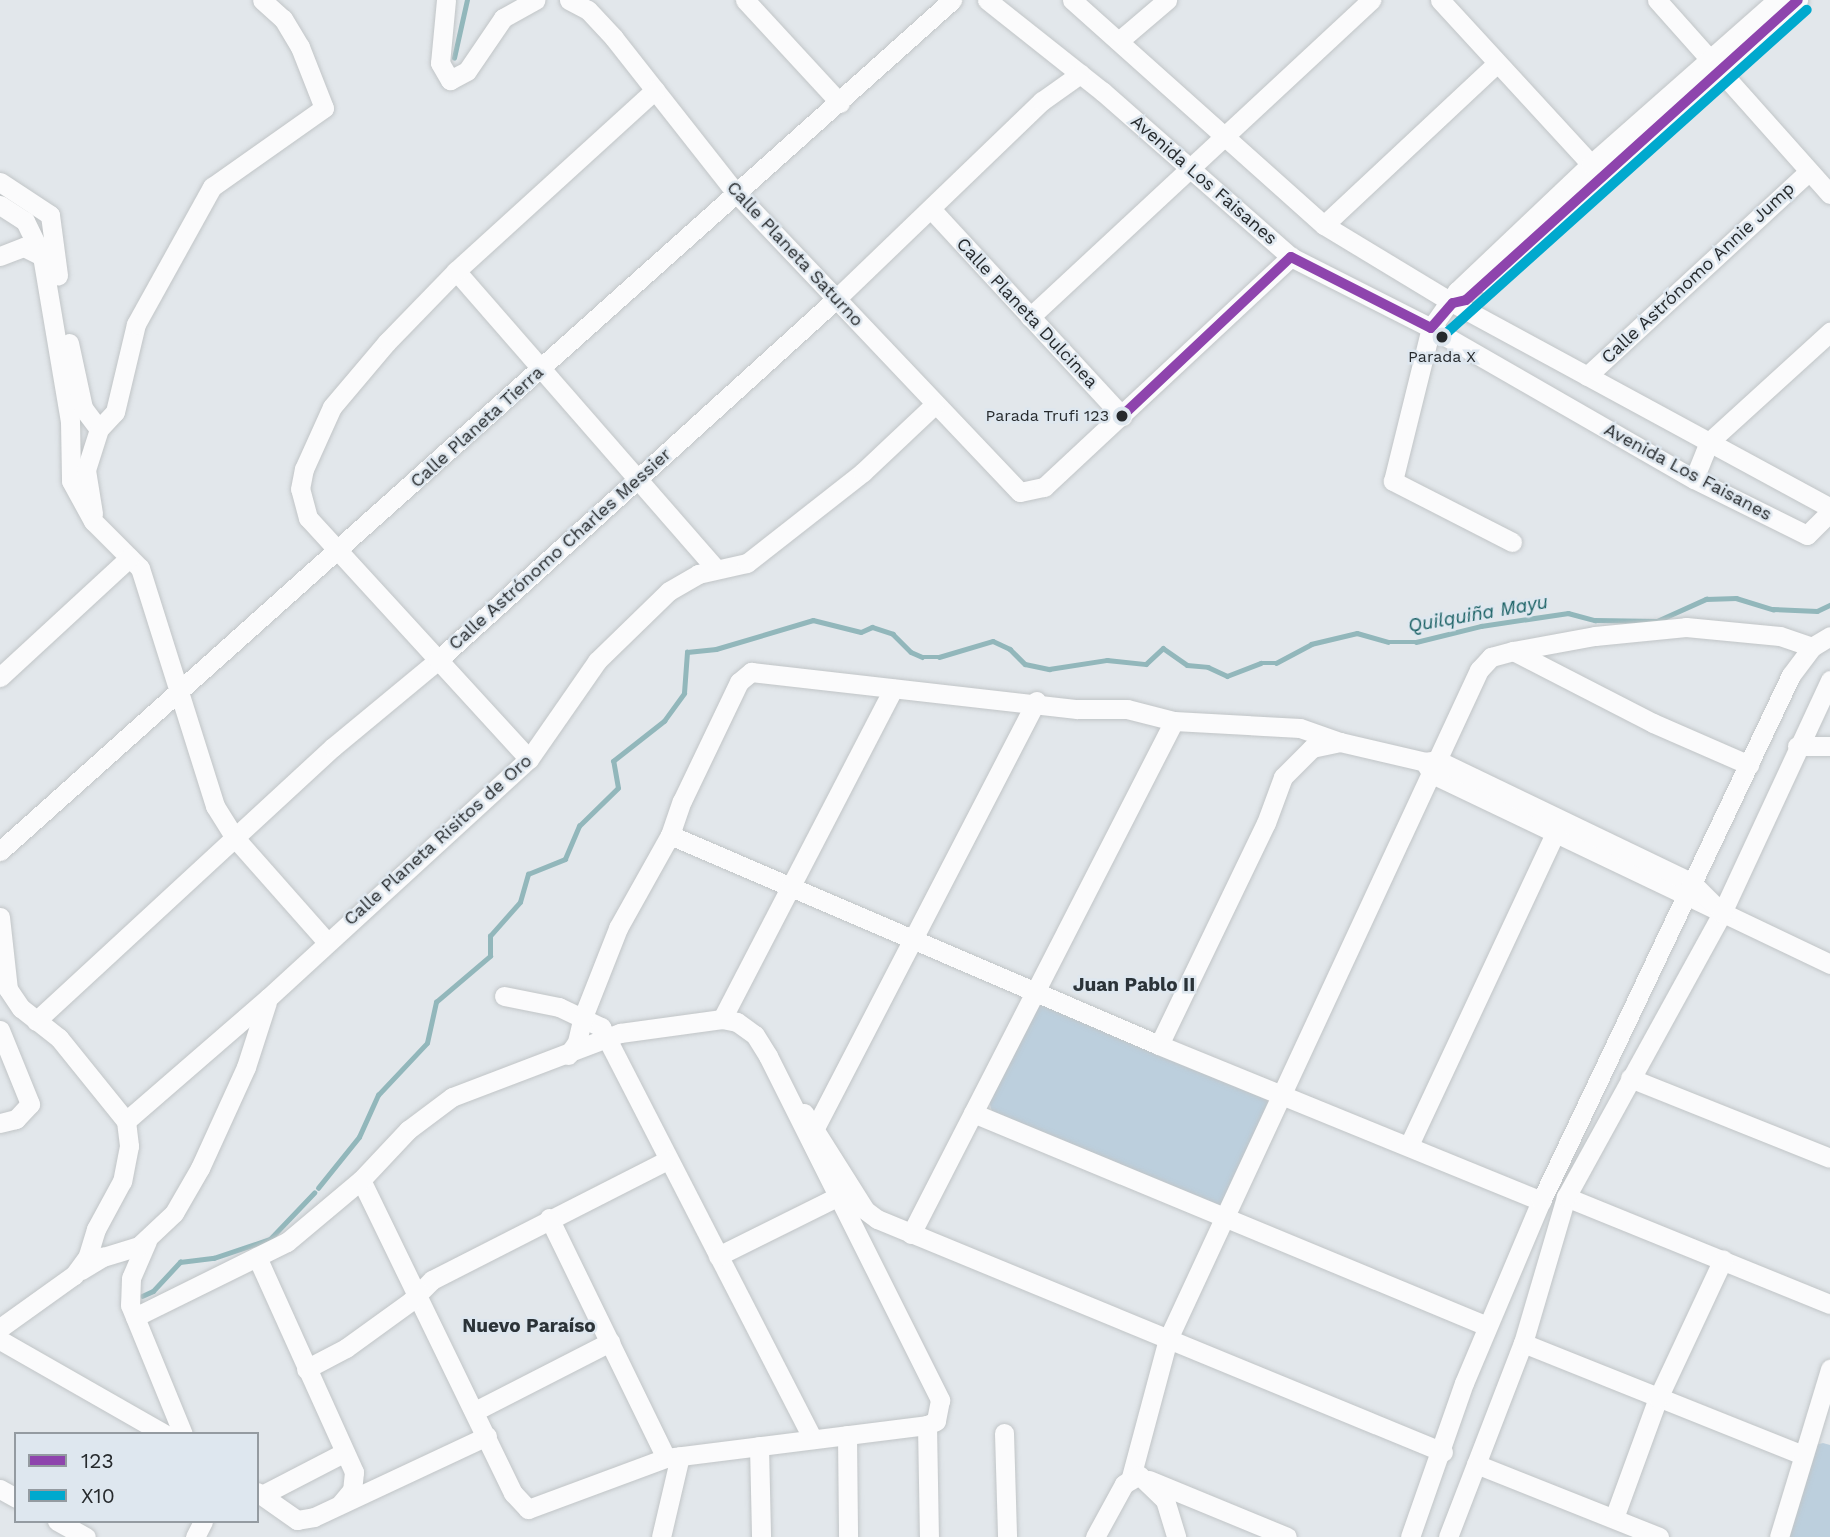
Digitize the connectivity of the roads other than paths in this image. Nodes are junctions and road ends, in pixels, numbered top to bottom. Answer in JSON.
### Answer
{"nodes":[{"id":1,"x":263,"y":0,"type":"edge"},
{"id":2,"x":446,"y":0,"type":"edge"},
{"id":3,"x":535,"y":0,"type":"edge"},
{"id":4,"x":569,"y":0,"type":"edge"},
{"id":5,"x":745,"y":0,"type":"edge"},
{"id":6,"x":952,"y":0,"type":"edge"},
{"id":7,"x":987,"y":0,"type":"edge"},
{"id":8,"x":1072,"y":0,"type":"edge"},
{"id":9,"x":1167,"y":0,"type":"edge"},
{"id":10,"x":1371,"y":0,"type":"edge"},
{"id":11,"x":1440,"y":0,"type":"edge"},
{"id":12,"x":1657,"y":0,"type":"edge"},
{"id":13,"x":1777,"y":0,"type":"edge"},
{"id":14,"x":1798,"y":0,"type":"edge"},
{"id":15,"x":1120,"y":40,"type":"junction"},
{"id":16,"x":1497,"y":63,"type":"junction"},
{"id":17,"x":1715,"y":64,"type":"junction"},
{"id":18,"x":1080,"y":74,"type":"junction"},
{"id":19,"x":655,"y":90,"type":"junction"},
{"id":20,"x":840,"y":103,"type":"junction"},
{"id":21,"x":1221,"y":137,"type":"junction"},
{"id":22,"x":1189,"y":165,"type":"junction"},
{"id":23,"x":1596,"y":170,"type":"junction"},
{"id":24,"x":1809,"y":171,"type":"junction"},
{"id":25,"x":8,"y":187,"type":"edge"},
{"id":26,"x":736,"y":193,"type":"junction"},
{"id":27,"x":1830,"y":194,"type":"edge"},
{"id":28,"x":0,"y":205,"type":"edge"},
{"id":29,"x":931,"y":209,"type":"junction"},
{"id":30,"x":25,"y":222,"type":"junction"},
{"id":31,"x":1324,"y":225,"type":"junction"},
{"id":32,"x":0,"y":256,"type":"edge"},
{"id":33,"x":42,"y":256,"type":"junction"},
{"id":34,"x":1291,"y":257,"type":"junction"},
{"id":35,"x":456,"y":271,"type":"junction"},
{"id":36,"x":836,"y":299,"type":"junction"},
{"id":37,"x":1452,"y":303,"type":"junction"},
{"id":38,"x":1030,"y":317,"type":"junction"},
{"id":39,"x":1431,"y":328,"type":"junction"},
{"id":40,"x":1830,"y":332,"type":"edge"},
{"id":41,"x":542,"y":370,"type":"junction"},
{"id":42,"x":1587,"y":376,"type":"junction"},
{"id":43,"x":934,"y":405,"type":"junction"},
{"id":44,"x":1122,"y":416,"type":"junction"},
{"id":45,"x":99,"y":429,"type":"junction"},
{"id":46,"x":1709,"y":442,"type":"junction"},
{"id":47,"x":637,"y":479,"type":"junction"},
{"id":48,"x":1694,"y":479,"type":"junction"},
{"id":49,"x":1830,"y":510,"type":"edge"},
{"id":50,"x":93,"y":521,"type":"junction"},
{"id":51,"x":1511,"y":542,"type":"dead end"},
{"id":52,"x":337,"y":552,"type":"junction"},
{"id":53,"x":129,"y":558,"type":"junction"},
{"id":54,"x":716,"y":569,"type":"junction"},
{"id":55,"x":1830,"y":636,"type":"edge"},
{"id":56,"x":1812,"y":647,"type":"junction"},
{"id":57,"x":1513,"y":651,"type":"junction"},
{"id":58,"x":439,"y":660,"type":"junction"},
{"id":59,"x":0,"y":677,"type":"edge"},
{"id":60,"x":1830,"y":680,"type":"edge"},
{"id":61,"x":893,"y":689,"type":"junction"},
{"id":62,"x":176,"y":693,"type":"junction"},
{"id":63,"x":1037,"y":701,"type":"junction"},
{"id":64,"x":1174,"y":721,"type":"junction"},
{"id":65,"x":1340,"y":742,"type":"junction"},
{"id":66,"x":1797,"y":746,"type":"junction"},
{"id":67,"x":1830,"y":746,"type":"edge"},
{"id":68,"x":529,"y":759,"type":"junction"},
{"id":69,"x":1749,"y":765,"type":"junction"},
{"id":70,"x":1431,"y":766,"type":"junction"},
{"id":71,"x":1555,"y":834,"type":"junction"},
{"id":72,"x":670,"y":835,"type":"junction"},
{"id":73,"x":235,"y":838,"type":"junction"},
{"id":74,"x":0,"y":851,"type":"edge"},
{"id":75,"x":787,"y":887,"type":"junction"},
{"id":76,"x":1687,"y":889,"type":"junction"},
{"id":77,"x":1722,"y":913,"type":"junction"},
{"id":78,"x":0,"y":917,"type":"edge"},
{"id":79,"x":913,"y":940,"type":"junction"},
{"id":80,"x":327,"y":942,"type":"junction"},
{"id":81,"x":1830,"y":964,"type":"edge"},
{"id":82,"x":3,"y":974,"type":"edge"},
{"id":83,"x":1036,"y":992,"type":"junction"},
{"id":84,"x":504,"y":996,"type":"dead end"},
{"id":85,"x":269,"y":997,"type":"junction"},
{"id":86,"x":583,"y":1017,"type":"junction"},
{"id":87,"x":722,"y":1019,"type":"junction"},
{"id":88,"x":36,"y":1021,"type":"junction"},
{"id":89,"x":0,"y":1030,"type":"edge"},
{"id":90,"x":605,"y":1038,"type":"junction"},
{"id":91,"x":1159,"y":1045,"type":"junction"},
{"id":92,"x":568,"y":1055,"type":"junction"},
{"id":93,"x":1630,"y":1078,"type":"junction"},
{"id":94,"x":784,"y":1087,"type":"junction"},
{"id":95,"x":1282,"y":1096,"type":"junction"},
{"id":96,"x":973,"y":1113,"type":"junction"},
{"id":97,"x":126,"y":1121,"type":"junction"},
{"id":98,"x":0,"y":1123,"type":"edge"},
{"id":99,"x":815,"y":1128,"type":"junction"},
{"id":100,"x":1409,"y":1145,"type":"junction"},
{"id":101,"x":1830,"y":1158,"type":"edge"},
{"id":102,"x":668,"y":1160,"type":"junction"},
{"id":103,"x":361,"y":1180,"type":"junction"},
{"id":104,"x":1566,"y":1197,"type":"junction"},
{"id":105,"x":835,"y":1198,"type":"junction"},
{"id":106,"x":1541,"y":1201,"type":"junction"},
{"id":107,"x":1225,"y":1216,"type":"junction"},
{"id":108,"x":549,"y":1218,"type":"junction"},
{"id":109,"x":911,"y":1234,"type":"junction"},
{"id":110,"x":152,"y":1235,"type":"junction"},
{"id":111,"x":718,"y":1256,"type":"junction"},
{"id":112,"x":257,"y":1257,"type":"junction"},
{"id":113,"x":1723,"y":1259,"type":"junction"},
{"id":114,"x":74,"y":1275,"type":"junction"},
{"id":115,"x":418,"y":1292,"type":"junction"},
{"id":116,"x":1830,"y":1304,"type":"edge"},
{"id":117,"x":135,"y":1317,"type":"junction"},
{"id":118,"x":1487,"y":1326,"type":"junction"},
{"id":119,"x":0,"y":1328,"type":"edge"},
{"id":120,"x":1168,"y":1339,"type":"junction"},
{"id":121,"x":0,"y":1340,"type":"edge"},
{"id":122,"x":610,"y":1342,"type":"junction"},
{"id":123,"x":1523,"y":1343,"type":"junction"},
{"id":124,"x":1830,"y":1369,"type":"edge"},
{"id":125,"x":306,"y":1370,"type":"junction"},
{"id":126,"x":1658,"y":1398,"type":"junction"},
{"id":127,"x":475,"y":1411,"type":"junction"},
{"id":128,"x":927,"y":1425,"type":"junction"},
{"id":129,"x":161,"y":1432,"type":"edge"},
{"id":130,"x":182,"y":1432,"type":"edge"},
{"id":131,"x":1004,"y":1433,"type":"dead end"},
{"id":132,"x":1822,"y":1433,"type":"edge"},
{"id":133,"x":847,"y":1435,"type":"junction"},
{"id":134,"x":487,"y":1436,"type":"junction"},
{"id":135,"x":813,"y":1439,"type":"junction"},
{"id":136,"x":759,"y":1446,"type":"junction"},
{"id":137,"x":345,"y":1452,"type":"junction"},
{"id":138,"x":1443,"y":1452,"type":"junction"},
{"id":139,"x":1801,"y":1454,"type":"junction"},
{"id":140,"x":673,"y":1457,"type":"junction"},
{"id":141,"x":1476,"y":1464,"type":"junction"},
{"id":142,"x":1140,"y":1478,"type":"junction"},
{"id":143,"x":260,"y":1494,"type":"edge"},
{"id":144,"x":341,"y":1503,"type":"junction"},
{"id":145,"x":1614,"y":1518,"type":"junction"},
{"id":146,"x":61,"y":1523,"type":"edge"},
{"id":147,"x":1262,"y":1533,"type":"edge"},
{"id":148,"x":86,"y":1537,"type":"edge"},
{"id":149,"x":662,"y":1537,"type":"edge"},
{"id":150,"x":761,"y":1537,"type":"edge"},
{"id":151,"x":848,"y":1537,"type":"edge"},
{"id":152,"x":929,"y":1537,"type":"edge"},
{"id":153,"x":1007,"y":1537,"type":"edge"},
{"id":154,"x":1095,"y":1537,"type":"edge"},
{"id":155,"x":1176,"y":1537,"type":"edge"},
{"id":156,"x":1287,"y":1537,"type":"edge"},
{"id":157,"x":1410,"y":1537,"type":"edge"},
{"id":158,"x":1448,"y":1537,"type":"edge"},
{"id":159,"x":1659,"y":1537,"type":"edge"},
{"id":160,"x":1779,"y":1537,"type":"edge"}],
"edges":[{"from":1,"to":45,"type":"street"},
{"from":2,"to":3,"type":"street"},
{"from":4,"to":19,"type":"street","name":"Calle Planeta Saturno"},
{"from":5,"to":20,"type":"street"},
{"from":6,"to":20,"type":"street","name":"Calle Planeta Tierra"},
{"from":7,"to":18,"type":"street","name":"Avenida Los Faisanes"},
{"from":8,"to":15,"type":"street","name":"Avenida Los Faisanes"},
{"from":9,"to":15,"type":"street"},
{"from":10,"to":21,"type":"street"},
{"from":11,"to":16,"type":"street"},
{"from":12,"to":17,"type":"street"},
{"from":13,"to":17,"type":"street"},
{"from":14,"to":17,"type":"street"},
{"from":15,"to":21,"type":"street","name":"Avenida Los Faisanes"},
{"from":16,"to":23,"type":"street"},
{"from":16,"to":31,"type":"street"},
{"from":17,"to":23,"type":"street"},
{"from":17,"to":24,"type":"street"},
{"from":18,"to":22,"type":"street","name":"Avenida Los Faisanes"},
{"from":18,"to":29,"type":"street","name":"Calle Astrónomo Charles Messier"},
{"from":19,"to":26,"type":"street","name":"Calle Planeta Saturno"},
{"from":19,"to":35,"type":"street"},
{"from":20,"to":26,"type":"street","name":"Calle Planeta Tierra"},
{"from":21,"to":22,"type":"street"},
{"from":21,"to":31,"type":"street","name":"Avenida Los Faisanes"},
{"from":22,"to":34,"type":"street","name":"Avenida Los Faisanes"},
{"from":22,"to":38,"type":"street"},
{"from":23,"to":37,"type":"street"},
{"from":24,"to":27,"type":"street"},
{"from":24,"to":42,"type":"street","name":"Calle Astrónomo Annie Jump"},
{"from":25,"to":30,"type":"street"},
{"from":25,"to":45,"type":"street"},
{"from":26,"to":36,"type":"street","name":"Calle Planeta Saturno"},
{"from":26,"to":41,"type":"street","name":"Calle Planeta Tierra"},
{"from":28,"to":30,"type":"street"},
{"from":29,"to":36,"type":"street","name":"Calle Astrónomo Charles Messier"},
{"from":29,"to":38,"type":"street","name":"Calle Planeta Dulcinea"},
{"from":30,"to":33,"type":"street"},
{"from":31,"to":37,"type":"street","name":"Avenida Los Faisanes"},
{"from":32,"to":33,"type":"street"},
{"from":33,"to":50,"type":"street"},
{"from":34,"to":39,"type":"street","name":"Avenida Los Faisanes"},
{"from":34,"to":44,"type":"street"},
{"from":35,"to":41,"type":"street"},
{"from":35,"to":52,"type":"street"},
{"from":36,"to":43,"type":"street","name":"Calle Planeta Saturno"},
{"from":36,"to":47,"type":"street","name":"Calle Astrónomo Charles Messier"},
{"from":37,"to":39,"type":"street"},
{"from":37,"to":42,"type":"street","name":"Avenida Los Faisanes"},
{"from":38,"to":44,"type":"street","name":"Calle Planeta Dulcinea"},
{"from":39,"to":48,"type":"street","name":"Avenida Los Faisanes"},
{"from":39,"to":51,"type":"street"},
{"from":40,"to":46,"type":"street"},
{"from":41,"to":47,"type":"street"},
{"from":41,"to":52,"type":"street","name":"Calle Planeta Tierra"},
{"from":42,"to":46,"type":"street","name":"Avenida Los Faisanes"},
{"from":43,"to":44,"type":"street","name":"Calle Planeta Saturno"},
{"from":43,"to":54,"type":"street","name":"Calle Planeta Risitos de Oro"},
{"from":45,"to":50,"type":"street"},
{"from":46,"to":48,"type":"street"},
{"from":46,"to":49,"type":"street","name":"Avenida Los Faisanes"},
{"from":47,"to":54,"type":"street"},
{"from":47,"to":58,"type":"street","name":"Calle Astrónomo Charles Messier"},
{"from":48,"to":49,"type":"street","name":"Avenida Los Faisanes"},
{"from":50,"to":53,"type":"street"},
{"from":52,"to":58,"type":"street"},
{"from":52,"to":62,"type":"street","name":"Calle Planeta Tierra"},
{"from":53,"to":59,"type":"street"},
{"from":53,"to":62,"type":"street"},
{"from":54,"to":68,"type":"street","name":"Calle Planeta Risitos de Oro"},
{"from":55,"to":56,"type":"street"},
{"from":56,"to":57,"type":"street"},
{"from":56,"to":69,"type":"street"},
{"from":57,"to":69,"type":"street"},
{"from":57,"to":70,"type":"street"},
{"from":58,"to":68,"type":"street"},
{"from":58,"to":73,"type":"street","name":"Calle Astrónomo Charles Messier"},
{"from":60,"to":66,"type":"street"},
{"from":61,"to":63,"type":"street"},
{"from":61,"to":72,"type":"street"},
{"from":61,"to":75,"type":"street"},
{"from":62,"to":73,"type":"street"},
{"from":62,"to":74,"type":"street","name":"Calle Planeta Tierra"},
{"from":63,"to":64,"type":"street"},
{"from":63,"to":79,"type":"street"},
{"from":64,"to":65,"type":"street"},
{"from":64,"to":83,"type":"street"},
{"from":65,"to":70,"type":"street"},
{"from":65,"to":91,"type":"street"},
{"from":66,"to":67,"type":"street"},
{"from":66,"to":77,"type":"street"},
{"from":68,"to":80,"type":"street","name":"Calle Planeta Risitos de Oro"},
{"from":69,"to":76,"type":"street"},
{"from":70,"to":71,"type":"street"},
{"from":70,"to":76,"type":"street"},
{"from":70,"to":95,"type":"street"},
{"from":71,"to":76,"type":"street"},
{"from":71,"to":100,"type":"street"},
{"from":72,"to":75,"type":"street"},
{"from":72,"to":86,"type":"street"},
{"from":73,"to":80,"type":"street"},
{"from":73,"to":88,"type":"street","name":"Calle Astrónomo Charles Messier"},
{"from":75,"to":79,"type":"street"},
{"from":75,"to":87,"type":"street"},
{"from":76,"to":77,"type":"street"},
{"from":76,"to":106,"type":"street"},
{"from":77,"to":81,"type":"street"},
{"from":77,"to":93,"type":"street"},
{"from":78,"to":82,"type":"street"},
{"from":79,"to":83,"type":"street"},
{"from":79,"to":99,"type":"street"},
{"from":80,"to":85,"type":"street","name":"Calle Planeta Risitos de Oro"},
{"from":82,"to":88,"type":"street"},
{"from":83,"to":91,"type":"street"},
{"from":83,"to":96,"type":"street"},
{"from":84,"to":86,"type":"street"},
{"from":85,"to":97,"type":"street","name":"Calle Planeta Risitos de Oro"},
{"from":85,"to":110,"type":"street"},
{"from":86,"to":90,"type":"street"},
{"from":86,"to":92,"type":"street"},
{"from":87,"to":90,"type":"street"},
{"from":87,"to":94,"type":"street"},
{"from":88,"to":97,"type":"street"},
{"from":89,"to":98,"type":"street"},
{"from":90,"to":92,"type":"street"},
{"from":90,"to":102,"type":"street"},
{"from":91,"to":95,"type":"street"},
{"from":92,"to":103,"type":"street"},
{"from":93,"to":101,"type":"street"},
{"from":93,"to":104,"type":"street"},
{"from":94,"to":99,"type":"street"},
{"from":94,"to":105,"type":"street"},
{"from":95,"to":100,"type":"street"},
{"from":95,"to":107,"type":"street"},
{"from":96,"to":107,"type":"street"},
{"from":96,"to":109,"type":"street"},
{"from":97,"to":114,"type":"street"},
{"from":99,"to":109,"type":"street"},
{"from":100,"to":106,"type":"street"},
{"from":102,"to":108,"type":"street"},
{"from":102,"to":111,"type":"street"},
{"from":103,"to":112,"type":"street"},
{"from":103,"to":115,"type":"street"},
{"from":104,"to":113,"type":"street"},
{"from":104,"to":123,"type":"street"},
{"from":105,"to":111,"type":"street"},
{"from":105,"to":128,"type":"street"},
{"from":106,"to":118,"type":"street"},
{"from":107,"to":118,"type":"street"},
{"from":107,"to":120,"type":"street"},
{"from":108,"to":115,"type":"street"},
{"from":108,"to":122,"type":"street"},
{"from":109,"to":120,"type":"street"},
{"from":110,"to":114,"type":"street"},
{"from":110,"to":117,"type":"street"},
{"from":111,"to":135,"type":"street"},
{"from":112,"to":117,"type":"street"},
{"from":112,"to":125,"type":"street"},
{"from":113,"to":116,"type":"street"},
{"from":113,"to":126,"type":"street"},
{"from":114,"to":119,"type":"street"},
{"from":115,"to":125,"type":"street"},
{"from":115,"to":127,"type":"street"},
{"from":117,"to":130,"type":"street"},
{"from":118,"to":138,"type":"street"},
{"from":120,"to":138,"type":"street"},
{"from":120,"to":142,"type":"street"},
{"from":121,"to":129,"type":"street"},
{"from":122,"to":127,"type":"street"},
{"from":122,"to":140,"type":"street"},
{"from":123,"to":126,"type":"street"},
{"from":123,"to":141,"type":"street"},
{"from":124,"to":132,"type":"street"},
{"from":125,"to":137,"type":"street"},
{"from":126,"to":139,"type":"street"},
{"from":126,"to":145,"type":"street"},
{"from":127,"to":134,"type":"street"},
{"from":128,"to":133,"type":"street"},
{"from":128,"to":152,"type":"street"},
{"from":131,"to":153,"type":"street"},
{"from":132,"to":139,"type":"street"},
{"from":133,"to":135,"type":"street"},
{"from":133,"to":151,"type":"street"},
{"from":134,"to":140,"type":"street"},
{"from":134,"to":144,"type":"street"},
{"from":135,"to":136,"type":"street"},
{"from":136,"to":140,"type":"street"},
{"from":136,"to":150,"type":"street"},
{"from":137,"to":143,"type":"street"},
{"from":137,"to":144,"type":"street"},
{"from":138,"to":157,"type":"street"},
{"from":139,"to":160,"type":"street"},
{"from":140,"to":149,"type":"street"},
{"from":141,"to":145,"type":"street"},
{"from":141,"to":158,"type":"street"},
{"from":142,"to":147,"type":"street"},
{"from":142,"to":154,"type":"street"},
{"from":142,"to":155,"type":"street"},
{"from":143,"to":144,"type":"street"},
{"from":145,"to":159,"type":"street"},
{"from":146,"to":148,"type":"street"},
{"from":147,"to":156,"type":"street"}]}
